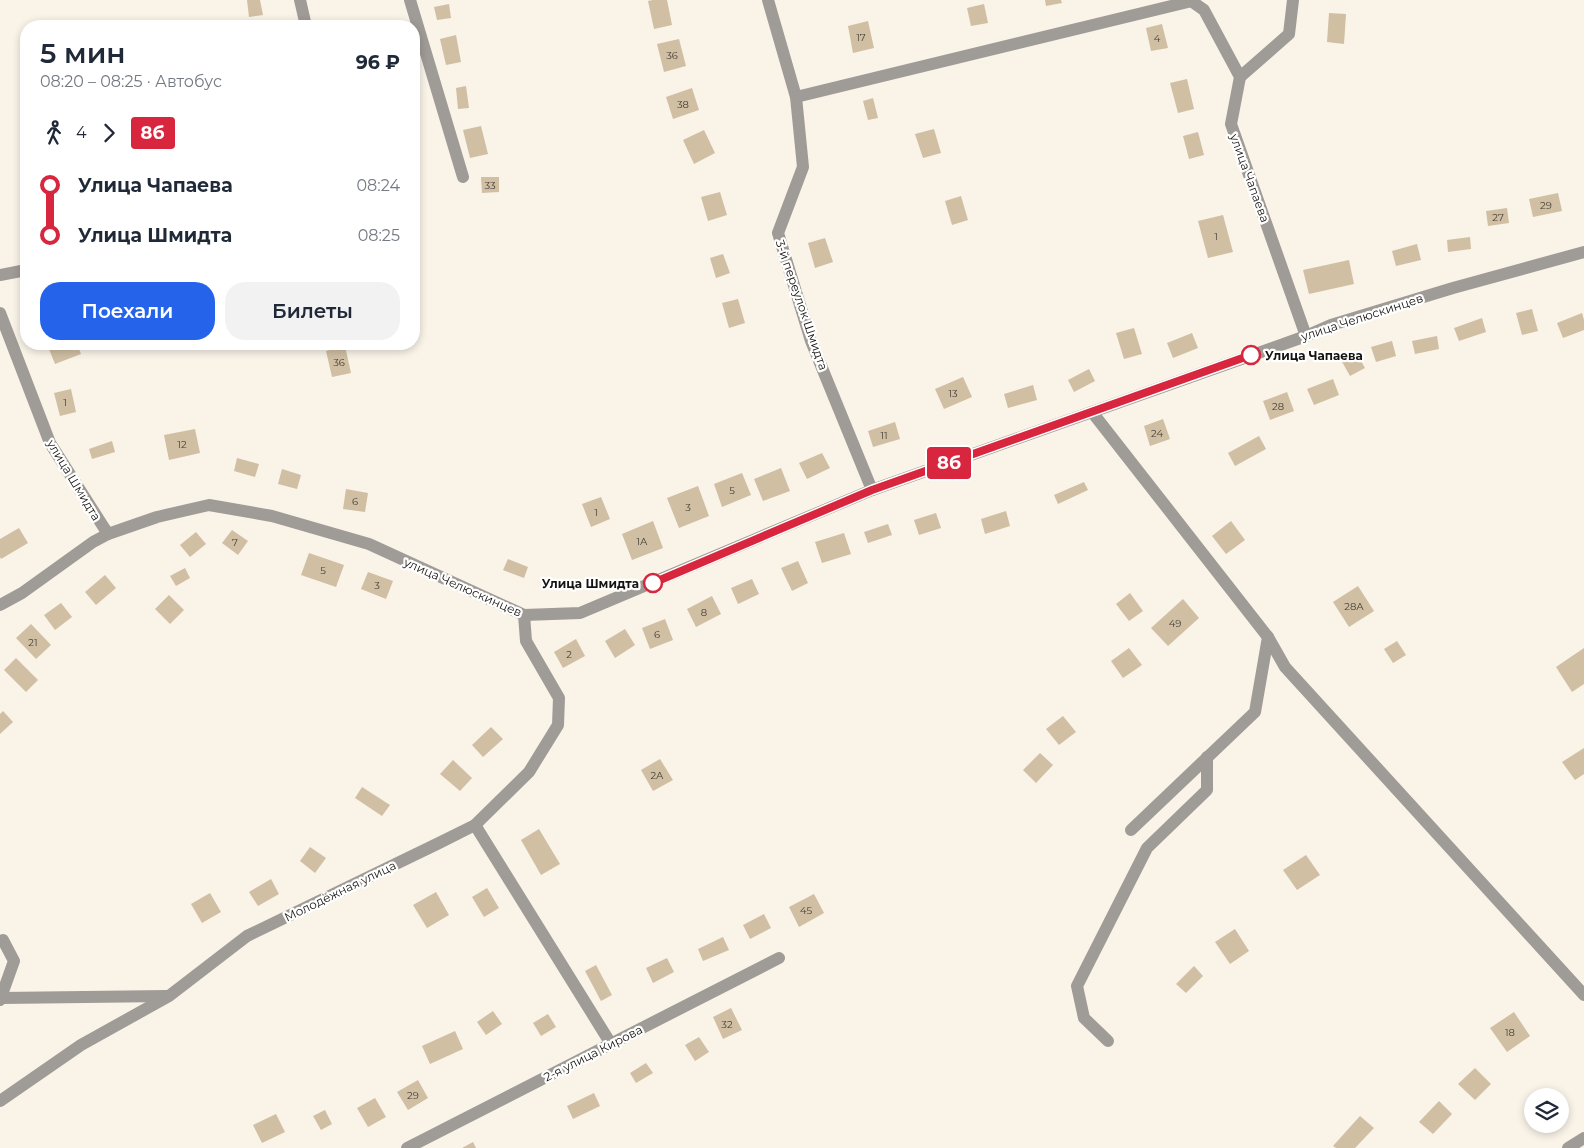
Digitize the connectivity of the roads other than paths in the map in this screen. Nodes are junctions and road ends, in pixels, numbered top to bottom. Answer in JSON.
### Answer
{"nodes":[{"id":1,"x":300,"y":0,"type":"edge"},
{"id":2,"x":410,"y":0,"type":"edge"},
{"id":3,"x":768,"y":0,"type":"edge"},
{"id":4,"x":1191,"y":0,"type":"edge"},
{"id":5,"x":1293,"y":0,"type":"edge"},
{"id":6,"x":305,"y":20,"type":"edge"},
{"id":7,"x":416,"y":20,"type":"edge"},
{"id":8,"x":420,"y":34,"type":"edge"},
{"id":9,"x":1240,"y":77,"type":"junction"},
{"id":10,"x":796,"y":97,"type":"junction"},
{"id":11,"x":462,"y":177,"type":"dead end"},
{"id":12,"x":1584,"y":252,"type":"edge"},
{"id":13,"x":20,"y":271,"type":"edge"},
{"id":14,"x":0,"y":275,"type":"edge"},
{"id":15,"x":0,"y":313,"type":"edge"},
{"id":16,"x":1306,"y":336,"type":"junction"},
{"id":17,"x":1092,"y":412,"type":"junction"},
{"id":18,"x":872,"y":490,"type":"junction"},
{"id":19,"x":108,"y":534,"type":"junction"},
{"id":20,"x":0,"y":605,"type":"edge"},
{"id":21,"x":524,"y":615,"type":"junction"},
{"id":22,"x":1268,"y":637,"type":"junction"},
{"id":23,"x":1207,"y":757,"type":"junction"},
{"id":24,"x":475,"y":824,"type":"junction"},
{"id":25,"x":1132,"y":830,"type":"dead end"},
{"id":26,"x":3,"y":940,"type":"dead end"},
{"id":27,"x":779,"y":958,"type":"dead end"},
{"id":28,"x":1584,"y":995,"type":"edge"},
{"id":29,"x":169,"y":996,"type":"junction"},
{"id":30,"x":0,"y":999,"type":"edge"},
{"id":31,"x":1108,"y":1041,"type":"dead end"},
{"id":32,"x":611,"y":1044,"type":"junction"},
{"id":33,"x":0,"y":1101,"type":"edge"},
{"id":34,"x":1584,"y":1138,"type":"edge"},
{"id":35,"x":407,"y":1148,"type":"edge"},
{"id":36,"x":1568,"y":1148,"type":"edge"}],
"edges":[{"from":1,"to":6,"type":"street"},
{"from":2,"to":7,"type":"street"},
{"from":3,"to":10,"type":"street","name":"3-й переулок Шмидта"},
{"from":4,"to":9,"type":"street"},
{"from":4,"to":10,"type":"street"},
{"from":5,"to":9,"type":"street"},
{"from":8,"to":11,"type":"street"},
{"from":9,"to":16,"type":"street","name":"улица Чапаева"},
{"from":10,"to":18,"type":"street","name":"3-й переулок Шмидта"},
{"from":12,"to":16,"type":"street","name":"улица Челюскинцев"},
{"from":13,"to":14,"type":"street"},
{"from":15,"to":19,"type":"street","name":"улица Шмидта"},
{"from":16,"to":17,"type":"street","name":"улица Челюскинцев"},
{"from":17,"to":18,"type":"street","name":"улица Челюскинцев"},
{"from":17,"to":22,"type":"street"},
{"from":18,"to":21,"type":"street","name":"улица Челюскинцев"},
{"from":19,"to":20,"type":"street","name":"улица Челюскинцев"},
{"from":19,"to":21,"type":"street","name":"улица Челюскинцев"},
{"from":21,"to":24,"type":"street","name":"Молодёжная улица"},
{"from":22,"to":23,"type":"street"},
{"from":22,"to":28,"type":"street"},
{"from":23,"to":25,"type":"street"},
{"from":23,"to":31,"type":"street"},
{"from":24,"to":29,"type":"street","name":"Молодёжная улица"},
{"from":24,"to":32,"type":"street"},
{"from":26,"to":30,"type":"street"},
{"from":27,"to":32,"type":"street","name":"2-я улица Кирова"},
{"from":29,"to":30,"type":"street"},
{"from":29,"to":33,"type":"street","name":"Молодёжная улица"},
{"from":32,"to":35,"type":"street","name":"2-я улица Кирова"},
{"from":34,"to":36,"type":"street"}]}
